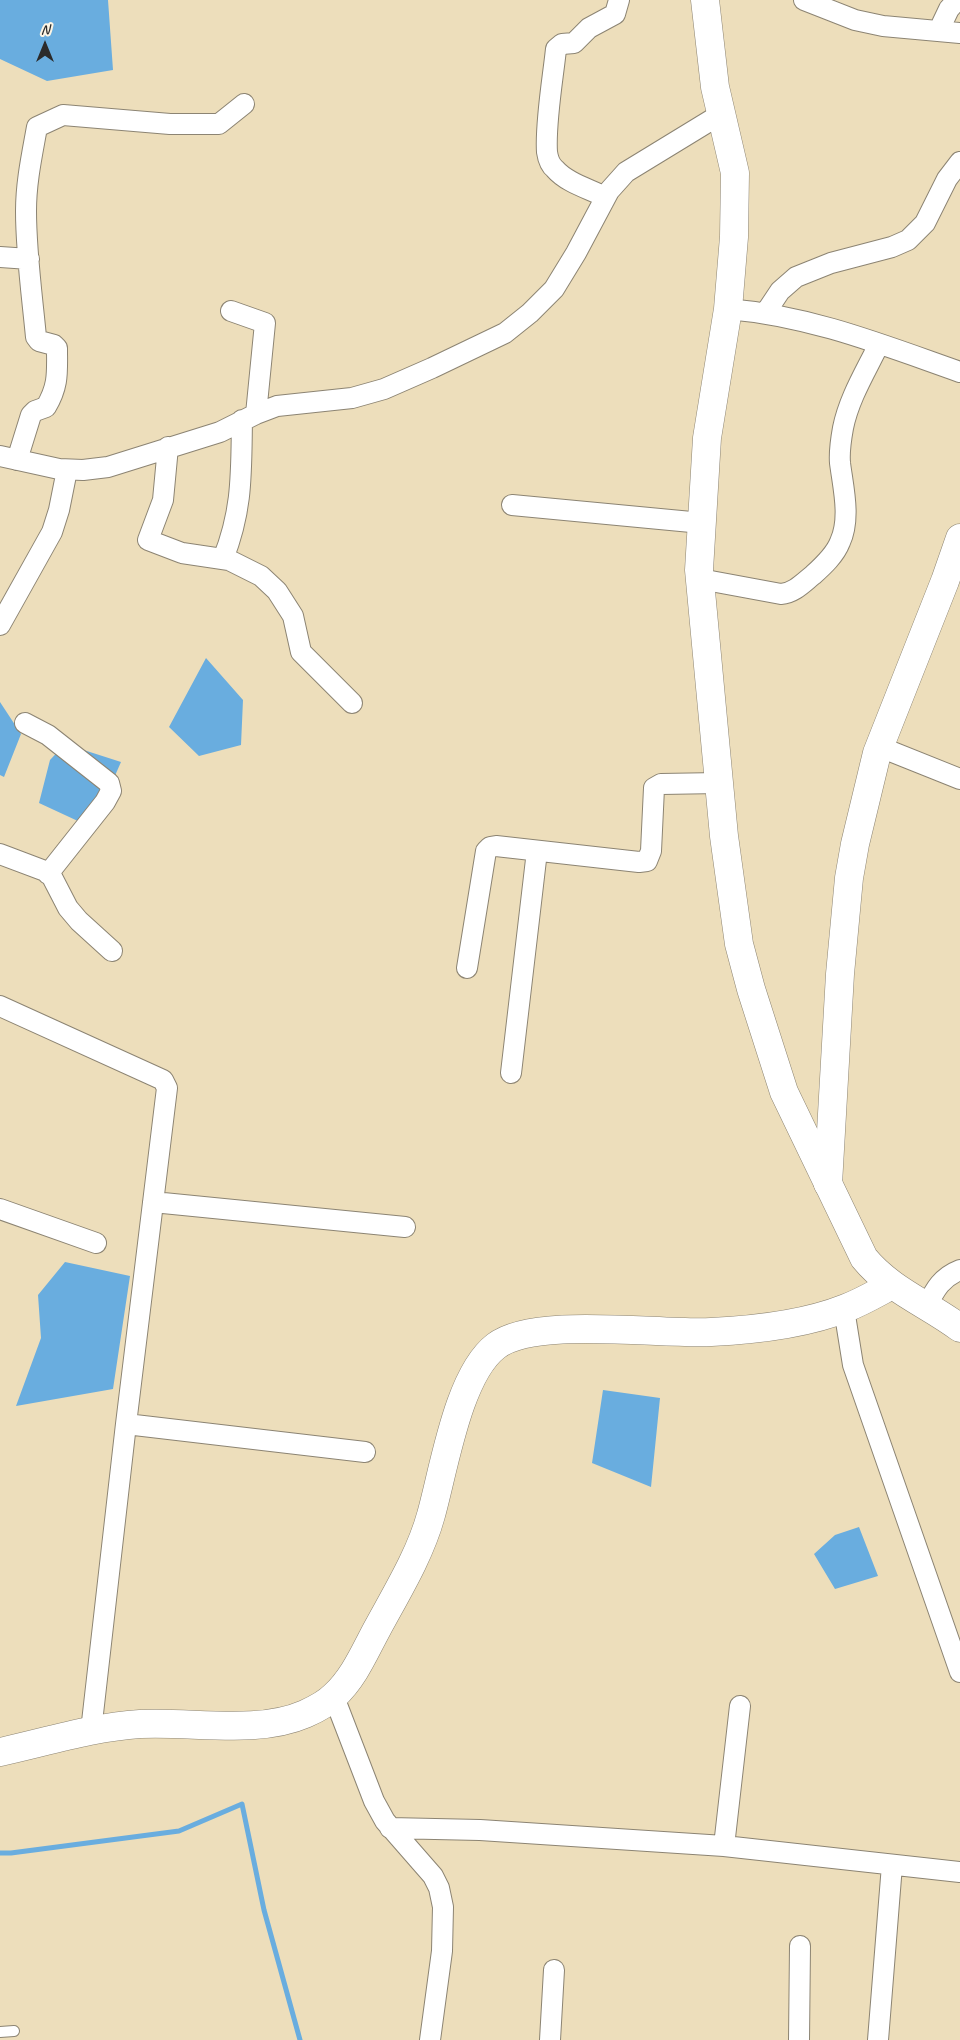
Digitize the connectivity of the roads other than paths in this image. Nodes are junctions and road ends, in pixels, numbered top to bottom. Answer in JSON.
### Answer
{"nodes":[{"id":1,"x":619,"y":0,"type":"edge"},
{"id":2,"x":705,"y":0,"type":"edge"},
{"id":3,"x":804,"y":0,"type":"edge"},
{"id":4,"x":957,"y":0,"type":"edge"},
{"id":5,"x":938,"y":30,"type":"junction"},
{"id":6,"x":960,"y":33,"type":"edge"},
{"id":7,"x":244,"y":104,"type":"dead end"},
{"id":8,"x":721,"y":114,"type":"junction"},
{"id":9,"x":960,"y":162,"type":"edge"},
{"id":10,"x":605,"y":197,"type":"junction"},
{"id":11,"x":0,"y":257,"type":"edge"},
{"id":12,"x":29,"y":260,"type":"junction"},
{"id":13,"x":728,"y":309,"type":"junction"},
{"id":14,"x":231,"y":311,"type":"dead end"},
{"id":15,"x":766,"y":312,"type":"junction"},
{"id":16,"x":879,"y":344,"type":"junction"},
{"id":17,"x":960,"y":372,"type":"edge"},
{"id":18,"x":249,"y":417,"type":"junction"},
{"id":19,"x":168,"y":447,"type":"junction"},
{"id":20,"x":9,"y":458,"type":"edge"},
{"id":21,"x":67,"y":470,"type":"junction"},
{"id":22,"x":512,"y":504,"type":"dead end"},
{"id":23,"x":702,"y":522,"type":"junction"},
{"id":24,"x":958,"y":550,"type":"edge"},
{"id":25,"x":223,"y":559,"type":"junction"},
{"id":26,"x":700,"y":579,"type":"junction"},
{"id":27,"x":0,"y":625,"type":"edge"},
{"id":28,"x":352,"y":703,"type":"dead end"},
{"id":29,"x":24,"y":723,"type":"dead end"},
{"id":30,"x":880,"y":747,"type":"junction"},
{"id":31,"x":960,"y":779,"type":"edge"},
{"id":32,"x":719,"y":783,"type":"junction"},
{"id":33,"x":537,"y":851,"type":"junction"},
{"id":34,"x":0,"y":854,"type":"edge"},
{"id":35,"x":48,"y":874,"type":"junction"},
{"id":36,"x":112,"y":951,"type":"dead end"},
{"id":37,"x":467,"y":968,"type":"dead end"},
{"id":38,"x":0,"y":1006,"type":"edge"},
{"id":39,"x":511,"y":1073,"type":"dead end"},
{"id":40,"x":828,"y":1184,"type":"junction"},
{"id":41,"x":153,"y":1202,"type":"junction"},
{"id":42,"x":0,"y":1209,"type":"edge"},
{"id":43,"x":405,"y":1227,"type":"dead end"},
{"id":44,"x":96,"y":1243,"type":"dead end"},
{"id":45,"x":960,"y":1270,"type":"edge"},
{"id":46,"x":892,"y":1285,"type":"junction"},
{"id":47,"x":927,"y":1306,"type":"junction"},
{"id":48,"x":844,"y":1309,"type":"junction"},
{"id":49,"x":960,"y":1328,"type":"edge"},
{"id":50,"x":126,"y":1424,"type":"junction"},
{"id":51,"x":365,"y":1452,"type":"dead end"},
{"id":52,"x":960,"y":1672,"type":"edge"},
{"id":53,"x":334,"y":1697,"type":"junction"},
{"id":54,"x":740,"y":1706,"type":"dead end"},
{"id":55,"x":91,"y":1731,"type":"junction"},
{"id":56,"x":0,"y":1752,"type":"edge"},
{"id":57,"x":390,"y":1828,"type":"junction"},
{"id":58,"x":724,"y":1846,"type":"junction"},
{"id":59,"x":892,"y":1865,"type":"junction"},
{"id":60,"x":960,"y":1872,"type":"edge"},
{"id":61,"x":800,"y":1946,"type":"dead end"},
{"id":62,"x":554,"y":1970,"type":"dead end"},
{"id":63,"x":0,"y":2032,"type":"edge"},
{"id":64,"x":14,"y":2032,"type":"dead end"},
{"id":65,"x":430,"y":2040,"type":"edge"},
{"id":66,"x":550,"y":2040,"type":"edge"},
{"id":67,"x":799,"y":2040,"type":"edge"},
{"id":68,"x":878,"y":2040,"type":"edge"}],
"edges":[{"from":1,"to":10,"type":"street"},
{"from":2,"to":8,"type":"main road"},
{"from":3,"to":5,"type":"street"},
{"from":4,"to":5,"type":"street"},
{"from":5,"to":6,"type":"street"},
{"from":7,"to":12,"type":"street"},
{"from":8,"to":10,"type":"street"},
{"from":8,"to":13,"type":"main road"},
{"from":9,"to":15,"type":"street"},
{"from":10,"to":18,"type":"street"},
{"from":11,"to":12,"type":"street"},
{"from":12,"to":20,"type":"street"},
{"from":13,"to":15,"type":"street"},
{"from":13,"to":23,"type":"main road"},
{"from":14,"to":18,"type":"street"},
{"from":15,"to":16,"type":"street"},
{"from":16,"to":17,"type":"street"},
{"from":16,"to":26,"type":"street"},
{"from":18,"to":19,"type":"street"},
{"from":18,"to":25,"type":"street"},
{"from":19,"to":21,"type":"street"},
{"from":19,"to":25,"type":"street"},
{"from":20,"to":21,"type":"street"},
{"from":21,"to":27,"type":"street"},
{"from":22,"to":23,"type":"street"},
{"from":23,"to":26,"type":"main road"},
{"from":24,"to":30,"type":"main road"},
{"from":25,"to":28,"type":"street"},
{"from":26,"to":32,"type":"main road"},
{"from":29,"to":35,"type":"street"},
{"from":30,"to":31,"type":"street"},
{"from":30,"to":40,"type":"main road"},
{"from":32,"to":33,"type":"street"},
{"from":32,"to":40,"type":"main road"},
{"from":33,"to":37,"type":"street"},
{"from":33,"to":39,"type":"street"},
{"from":34,"to":35,"type":"street"},
{"from":35,"to":36,"type":"street"},
{"from":38,"to":41,"type":"street"},
{"from":40,"to":46,"type":"main road"},
{"from":41,"to":43,"type":"street"},
{"from":41,"to":50,"type":"street"},
{"from":42,"to":44,"type":"street"},
{"from":45,"to":47,"type":"street"},
{"from":46,"to":47,"type":"main road"},
{"from":46,"to":48,"type":"main road"},
{"from":47,"to":49,"type":"main road"},
{"from":48,"to":52,"type":"street"},
{"from":48,"to":53,"type":"main road"},
{"from":50,"to":51,"type":"street"},
{"from":50,"to":55,"type":"street"},
{"from":53,"to":55,"type":"main road"},
{"from":53,"to":57,"type":"street"},
{"from":54,"to":58,"type":"street"},
{"from":55,"to":56,"type":"main road"},
{"from":57,"to":58,"type":"street"},
{"from":57,"to":65,"type":"street"},
{"from":58,"to":59,"type":"street"},
{"from":59,"to":60,"type":"street"},
{"from":59,"to":68,"type":"street"},
{"from":61,"to":67,"type":"street"},
{"from":62,"to":66,"type":"street"},
{"from":63,"to":64,"type":"lane"}]}
